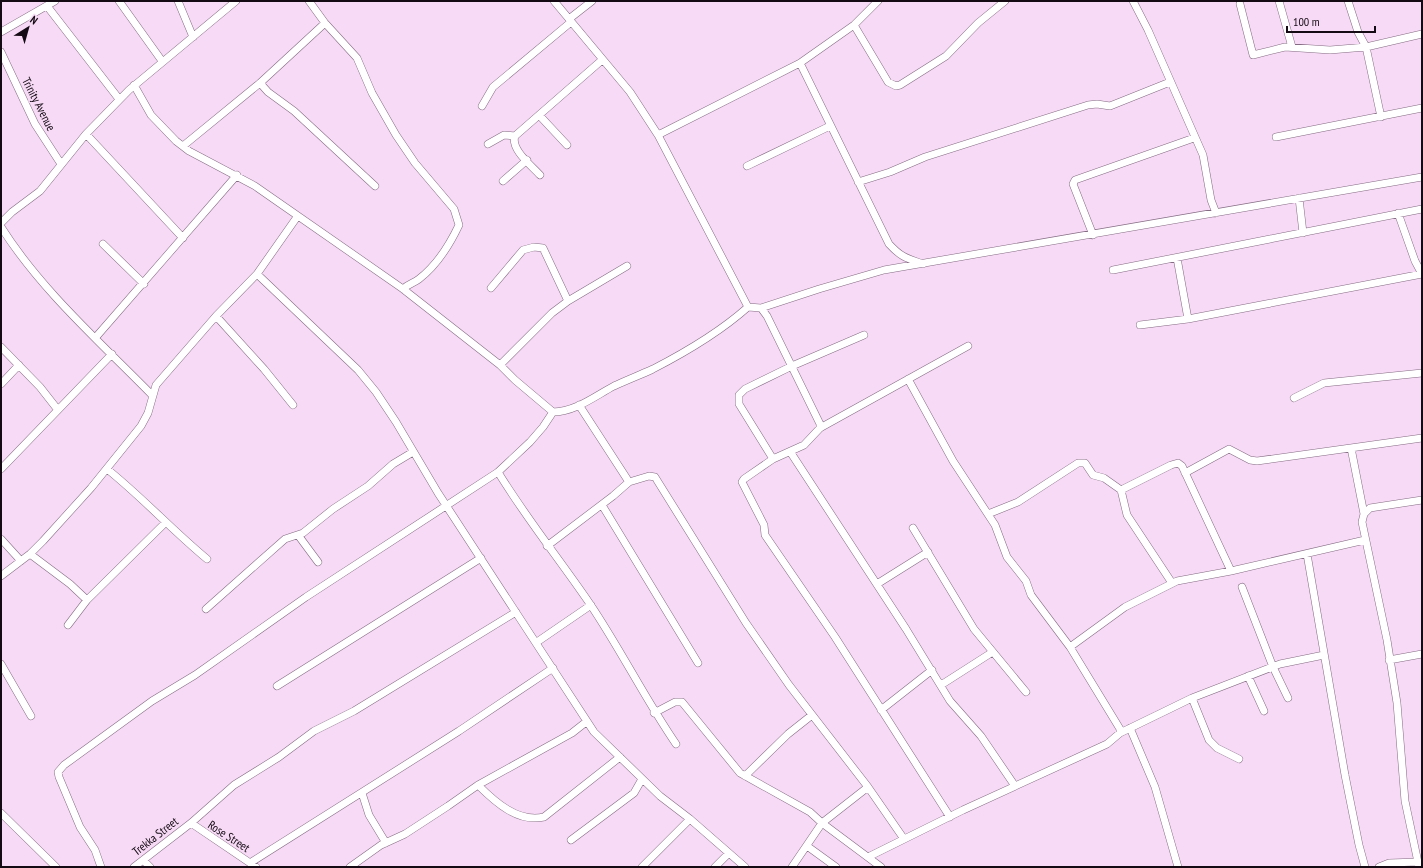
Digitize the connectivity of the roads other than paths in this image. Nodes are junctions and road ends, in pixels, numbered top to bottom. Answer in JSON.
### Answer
{"nodes":[{"id":1,"x":55,"y":1,"type":"edge"},
{"id":2,"x":119,"y":1,"type":"edge"},
{"id":3,"x":178,"y":1,"type":"edge"},
{"id":4,"x":236,"y":1,"type":"edge"},
{"id":5,"x":309,"y":1,"type":"edge"},
{"id":6,"x":554,"y":1,"type":"edge"},
{"id":7,"x":592,"y":1,"type":"edge"},
{"id":8,"x":878,"y":1,"type":"edge"},
{"id":9,"x":1005,"y":1,"type":"edge"},
{"id":10,"x":1133,"y":1,"type":"edge"},
{"id":11,"x":1279,"y":1,"type":"edge"},
{"id":12,"x":1348,"y":1,"type":"edge"},
{"id":13,"x":1240,"y":4,"type":"dead end"},
{"id":14,"x":47,"y":6,"type":"junction"},
{"id":15,"x":570,"y":20,"type":"junction"},
{"id":16,"x":325,"y":23,"type":"junction"},
{"id":17,"x":854,"y":25,"type":"junction"},
{"id":18,"x":1,"y":32,"type":"edge"},
{"id":19,"x":1422,"y":34,"type":"edge"},
{"id":20,"x":192,"y":37,"type":"junction"},
{"id":21,"x":1366,"y":46,"type":"junction"},
{"id":22,"x":1292,"y":47,"type":"junction"},
{"id":23,"x":1,"y":52,"type":"edge"},
{"id":24,"x":602,"y":60,"type":"junction"},
{"id":25,"x":162,"y":61,"type":"junction"},
{"id":26,"x":800,"y":63,"type":"junction"},
{"id":27,"x":1170,"y":82,"type":"junction"},
{"id":28,"x":260,"y":83,"type":"junction"},
{"id":29,"x":134,"y":85,"type":"junction"},
{"id":30,"x":119,"y":99,"type":"junction"},
{"id":31,"x":482,"y":106,"type":"dead end"},
{"id":32,"x":1422,"y":108,"type":"edge"},
{"id":33,"x":539,"y":115,"type":"junction"},
{"id":34,"x":1381,"y":116,"type":"junction"},
{"id":35,"x":830,"y":126,"type":"junction"},
{"id":36,"x":86,"y":134,"type":"junction"},
{"id":37,"x":658,"y":135,"type":"junction"},
{"id":38,"x":515,"y":136,"type":"junction"},
{"id":39,"x":1276,"y":137,"type":"dead end"},
{"id":40,"x":1194,"y":138,"type":"junction"},
{"id":41,"x":488,"y":144,"type":"dead end"},
{"id":42,"x":567,"y":144,"type":"dead end"},
{"id":43,"x":183,"y":146,"type":"junction"},
{"id":44,"x":527,"y":160,"type":"junction"},
{"id":45,"x":61,"y":164,"type":"junction"},
{"id":46,"x":747,"y":166,"type":"dead end"},
{"id":47,"x":237,"y":175,"type":"junction"},
{"id":48,"x":540,"y":175,"type":"dead end"},
{"id":49,"x":1422,"y":177,"type":"edge"},
{"id":50,"x":504,"y":181,"type":"dead end"},
{"id":51,"x":858,"y":182,"type":"junction"},
{"id":52,"x":374,"y":186,"type":"dead end"},
{"id":53,"x":1299,"y":198,"type":"junction"},
{"id":54,"x":1422,"y":209,"type":"edge"},
{"id":55,"x":1216,"y":213,"type":"junction"},
{"id":56,"x":1398,"y":213,"type":"junction"},
{"id":57,"x":297,"y":216,"type":"junction"},
{"id":58,"x":1,"y":224,"type":"edge"},
{"id":59,"x":1,"y":227,"type":"edge"},
{"id":60,"x":1303,"y":233,"type":"junction"},
{"id":61,"x":1093,"y":235,"type":"junction"},
{"id":62,"x":183,"y":238,"type":"junction"},
{"id":63,"x":103,"y":244,"type":"dead end"},
{"id":64,"x":1177,"y":258,"type":"junction"},
{"id":65,"x":925,"y":265,"type":"junction"},
{"id":66,"x":627,"y":266,"type":"dead end"},
{"id":67,"x":1113,"y":270,"type":"dead end"},
{"id":68,"x":257,"y":274,"type":"junction"},
{"id":69,"x":1422,"y":274,"type":"edge"},
{"id":70,"x":144,"y":284,"type":"junction"},
{"id":71,"x":491,"y":288,"type":"dead end"},
{"id":72,"x":403,"y":290,"type":"junction"},
{"id":73,"x":568,"y":301,"type":"junction"},
{"id":74,"x":748,"y":307,"type":"junction"},
{"id":75,"x":761,"y":308,"type":"junction"},
{"id":76,"x":216,"y":316,"type":"junction"},
{"id":77,"x":1188,"y":319,"type":"junction"},
{"id":78,"x":1140,"y":325,"type":"dead end"},
{"id":79,"x":864,"y":335,"type":"dead end"},
{"id":80,"x":96,"y":337,"type":"junction"},
{"id":81,"x":968,"y":346,"type":"dead end"},
{"id":82,"x":1,"y":347,"type":"edge"},
{"id":83,"x":112,"y":354,"type":"junction"},
{"id":84,"x":19,"y":365,"type":"junction"},
{"id":85,"x":500,"y":365,"type":"junction"},
{"id":86,"x":792,"y":366,"type":"junction"},
{"id":87,"x":1422,"y":372,"type":"edge"},
{"id":88,"x":908,"y":379,"type":"junction"},
{"id":89,"x":1,"y":384,"type":"edge"},
{"id":90,"x":152,"y":395,"type":"junction"},
{"id":91,"x":1294,"y":398,"type":"dead end"},
{"id":92,"x":293,"y":405,"type":"dead end"},
{"id":93,"x":579,"y":405,"type":"junction"},
{"id":94,"x":58,"y":410,"type":"junction"},
{"id":95,"x":553,"y":412,"type":"junction"},
{"id":96,"x":820,"y":428,"type":"junction"},
{"id":97,"x":1422,"y":438,"type":"edge"},
{"id":98,"x":1351,"y":448,"type":"junction"},
{"id":99,"x":413,"y":452,"type":"junction"},
{"id":100,"x":791,"y":453,"type":"junction"},
{"id":101,"x":773,"y":459,"type":"junction"},
{"id":102,"x":1,"y":469,"type":"edge"},
{"id":103,"x":107,"y":469,"type":"junction"},
{"id":104,"x":498,"y":472,"type":"junction"},
{"id":105,"x":1185,"y":473,"type":"junction"},
{"id":106,"x":629,"y":482,"type":"junction"},
{"id":107,"x":1121,"y":490,"type":"junction"},
{"id":108,"x":1422,"y":500,"type":"edge"},
{"id":109,"x":447,"y":505,"type":"junction"},
{"id":110,"x":602,"y":505,"type":"junction"},
{"id":111,"x":988,"y":514,"type":"junction"},
{"id":112,"x":1364,"y":514,"type":"junction"},
{"id":113,"x":165,"y":523,"type":"junction"},
{"id":114,"x":913,"y":528,"type":"dead end"},
{"id":115,"x":298,"y":535,"type":"junction"},
{"id":116,"x":1,"y":539,"type":"edge"},
{"id":117,"x":1366,"y":540,"type":"junction"},
{"id":118,"x":548,"y":546,"type":"junction"},
{"id":119,"x":928,"y":552,"type":"junction"},
{"id":120,"x":30,"y":554,"type":"junction"},
{"id":121,"x":1307,"y":554,"type":"junction"},
{"id":122,"x":481,"y":558,"type":"junction"},
{"id":123,"x":207,"y":559,"type":"dead end"},
{"id":124,"x":21,"y":561,"type":"junction"},
{"id":125,"x":318,"y":562,"type":"dead end"},
{"id":126,"x":1231,"y":571,"type":"junction"},
{"id":127,"x":1,"y":576,"type":"edge"},
{"id":128,"x":1172,"y":583,"type":"junction"},
{"id":129,"x":877,"y":584,"type":"junction"},
{"id":130,"x":1242,"y":587,"type":"dead end"},
{"id":131,"x":87,"y":600,"type":"junction"},
{"id":132,"x":591,"y":605,"type":"junction"},
{"id":133,"x":206,"y":609,"type":"dead end"},
{"id":134,"x":516,"y":612,"type":"junction"},
{"id":135,"x":68,"y":626,"type":"dead end"},
{"id":136,"x":537,"y":642,"type":"junction"},
{"id":137,"x":1070,"y":647,"type":"junction"},
{"id":138,"x":991,"y":653,"type":"junction"},
{"id":139,"x":1422,"y":654,"type":"edge"},
{"id":140,"x":1324,"y":655,"type":"junction"},
{"id":141,"x":1389,"y":660,"type":"junction"},
{"id":142,"x":698,"y":663,"type":"dead end"},
{"id":143,"x":1,"y":664,"type":"edge"},
{"id":144,"x":1273,"y":667,"type":"junction"},
{"id":145,"x":553,"y":668,"type":"junction"},
{"id":146,"x":932,"y":670,"type":"junction"},
{"id":147,"x":1248,"y":676,"type":"junction"},
{"id":148,"x":941,"y":685,"type":"junction"},
{"id":149,"x":277,"y":686,"type":"dead end"},
{"id":150,"x":1026,"y":692,"type":"dead end"},
{"id":151,"x":1192,"y":698,"type":"junction"},
{"id":152,"x":1288,"y":698,"type":"dead end"},
{"id":153,"x":881,"y":710,"type":"junction"},
{"id":154,"x":1264,"y":711,"type":"dead end"},
{"id":155,"x":654,"y":713,"type":"junction"},
{"id":156,"x":812,"y":715,"type":"junction"},
{"id":157,"x":31,"y":716,"type":"dead end"},
{"id":158,"x":586,"y":722,"type":"junction"},
{"id":159,"x":1130,"y":728,"type":"junction"},
{"id":160,"x":1120,"y":733,"type":"junction"},
{"id":161,"x":676,"y":744,"type":"dead end"},
{"id":162,"x":620,"y":757,"type":"junction"},
{"id":163,"x":1239,"y":758,"type":"dead end"},
{"id":164,"x":745,"y":776,"type":"junction"},
{"id":165,"x":642,"y":779,"type":"junction"},
{"id":166,"x":478,"y":785,"type":"junction"},
{"id":167,"x":1015,"y":786,"type":"junction"},
{"id":168,"x":868,"y":787,"type":"junction"},
{"id":169,"x":362,"y":793,"type":"junction"},
{"id":170,"x":1,"y":813,"type":"edge"},
{"id":171,"x":950,"y":817,"type":"junction"},
{"id":172,"x":690,"y":819,"type":"junction"},
{"id":173,"x":190,"y":823,"type":"junction"},
{"id":174,"x":822,"y":823,"type":"junction"},
{"id":175,"x":904,"y":839,"type":"junction"},
{"id":176,"x":571,"y":840,"type":"dead end"},
{"id":177,"x":386,"y":843,"type":"junction"},
{"id":178,"x":807,"y":846,"type":"junction"},
{"id":179,"x":728,"y":854,"type":"junction"},
{"id":180,"x":868,"y":857,"type":"junction"},
{"id":181,"x":143,"y":860,"type":"junction"},
{"id":182,"x":1418,"y":864,"type":"edge"},
{"id":183,"x":253,"y":865,"type":"edge"},
{"id":184,"x":56,"y":867,"type":"edge"},
{"id":185,"x":101,"y":867,"type":"edge"},
{"id":186,"x":134,"y":867,"type":"edge"},
{"id":187,"x":150,"y":867,"type":"edge"},
{"id":188,"x":350,"y":867,"type":"edge"},
{"id":189,"x":642,"y":867,"type":"edge"},
{"id":190,"x":715,"y":867,"type":"edge"},
{"id":191,"x":745,"y":867,"type":"edge"},
{"id":192,"x":792,"y":867,"type":"edge"},
{"id":193,"x":836,"y":867,"type":"edge"},
{"id":194,"x":881,"y":867,"type":"edge"},
{"id":195,"x":1178,"y":867,"type":"edge"},
{"id":196,"x":1366,"y":867,"type":"edge"},
{"id":197,"x":1379,"y":867,"type":"edge"}],
"edges":[{"from":1,"to":14,"type":"street"},
{"from":2,"to":25,"type":"street"},
{"from":3,"to":20,"type":"street"},
{"from":4,"to":20,"type":"street"},
{"from":5,"to":16,"type":"street"},
{"from":6,"to":15,"type":"street"},
{"from":7,"to":15,"type":"street"},
{"from":8,"to":17,"type":"street"},
{"from":9,"to":17,"type":"street"},
{"from":10,"to":27,"type":"street"},
{"from":11,"to":22,"type":"street"},
{"from":12,"to":21,"type":"street"},
{"from":13,"to":22,"type":"street"},
{"from":14,"to":18,"type":"street"},
{"from":14,"to":30,"type":"street"},
{"from":15,"to":24,"type":"street"},
{"from":15,"to":31,"type":"street"},
{"from":16,"to":28,"type":"street"},
{"from":16,"to":72,"type":"street"},
{"from":17,"to":26,"type":"street"},
{"from":19,"to":21,"type":"street"},
{"from":20,"to":25,"type":"street"},
{"from":21,"to":22,"type":"street"},
{"from":21,"to":34,"type":"street"},
{"from":23,"to":45,"type":"street","name":"Trinity Avenue"},
{"from":24,"to":33,"type":"street"},
{"from":24,"to":37,"type":"street"},
{"from":25,"to":29,"type":"street"},
{"from":26,"to":35,"type":"street"},
{"from":26,"to":37,"type":"street"},
{"from":27,"to":40,"type":"street"},
{"from":27,"to":51,"type":"street"},
{"from":28,"to":43,"type":"street"},
{"from":28,"to":52,"type":"street"},
{"from":29,"to":30,"type":"street"},
{"from":29,"to":43,"type":"street"},
{"from":30,"to":36,"type":"street"},
{"from":32,"to":34,"type":"street"},
{"from":33,"to":38,"type":"street"},
{"from":33,"to":42,"type":"street"},
{"from":34,"to":39,"type":"street"},
{"from":35,"to":46,"type":"street"},
{"from":35,"to":51,"type":"street"},
{"from":36,"to":45,"type":"street"},
{"from":36,"to":62,"type":"street"},
{"from":37,"to":74,"type":"street"},
{"from":38,"to":41,"type":"street"},
{"from":38,"to":44,"type":"street"},
{"from":40,"to":55,"type":"street"},
{"from":40,"to":61,"type":"street"},
{"from":43,"to":47,"type":"street"},
{"from":44,"to":48,"type":"street"},
{"from":44,"to":50,"type":"street"},
{"from":45,"to":58,"type":"street"},
{"from":47,"to":57,"type":"street"},
{"from":47,"to":62,"type":"street"},
{"from":49,"to":53,"type":"street"},
{"from":51,"to":65,"type":"street"},
{"from":53,"to":55,"type":"street"},
{"from":53,"to":60,"type":"street"},
{"from":54,"to":56,"type":"street"},
{"from":55,"to":61,"type":"street"},
{"from":56,"to":60,"type":"street"},
{"from":56,"to":69,"type":"street"},
{"from":57,"to":68,"type":"street"},
{"from":57,"to":72,"type":"street"},
{"from":59,"to":80,"type":"street"},
{"from":60,"to":64,"type":"street"},
{"from":61,"to":65,"type":"street"},
{"from":62,"to":70,"type":"street"},
{"from":63,"to":70,"type":"street"},
{"from":64,"to":67,"type":"street"},
{"from":64,"to":77,"type":"street"},
{"from":65,"to":75,"type":"street"},
{"from":66,"to":73,"type":"street"},
{"from":68,"to":76,"type":"street"},
{"from":68,"to":99,"type":"street"},
{"from":69,"to":77,"type":"street"},
{"from":70,"to":80,"type":"street"},
{"from":71,"to":73,"type":"street"},
{"from":72,"to":85,"type":"street"},
{"from":73,"to":85,"type":"street"},
{"from":74,"to":75,"type":"street"},
{"from":74,"to":93,"type":"street"},
{"from":75,"to":86,"type":"street"},
{"from":76,"to":90,"type":"street"},
{"from":76,"to":92,"type":"street"},
{"from":77,"to":78,"type":"street"},
{"from":79,"to":86,"type":"street"},
{"from":80,"to":83,"type":"street"},
{"from":81,"to":88,"type":"street"},
{"from":82,"to":84,"type":"street"},
{"from":83,"to":90,"type":"street"},
{"from":83,"to":94,"type":"street"},
{"from":84,"to":89,"type":"street"},
{"from":84,"to":94,"type":"street"},
{"from":85,"to":95,"type":"street"},
{"from":86,"to":96,"type":"street"},
{"from":86,"to":101,"type":"street"},
{"from":87,"to":91,"type":"street"},
{"from":88,"to":96,"type":"street"},
{"from":88,"to":111,"type":"street"},
{"from":90,"to":103,"type":"street"},
{"from":93,"to":95,"type":"street"},
{"from":93,"to":106,"type":"street"},
{"from":94,"to":102,"type":"street"},
{"from":95,"to":104,"type":"street"},
{"from":96,"to":100,"type":"street"},
{"from":97,"to":98,"type":"street"},
{"from":98,"to":105,"type":"street"},
{"from":98,"to":112,"type":"street"},
{"from":99,"to":109,"type":"street"},
{"from":99,"to":115,"type":"street"},
{"from":100,"to":101,"type":"street"},
{"from":100,"to":129,"type":"street"},
{"from":101,"to":153,"type":"street"},
{"from":103,"to":113,"type":"street"},
{"from":103,"to":120,"type":"street"},
{"from":104,"to":109,"type":"street"},
{"from":104,"to":118,"type":"street"},
{"from":105,"to":107,"type":"street"},
{"from":105,"to":126,"type":"street"},
{"from":106,"to":110,"type":"street"},
{"from":106,"to":156,"type":"street"},
{"from":107,"to":111,"type":"street"},
{"from":107,"to":128,"type":"street"},
{"from":108,"to":112,"type":"street"},
{"from":109,"to":122,"type":"street"},
{"from":109,"to":185,"type":"street"},
{"from":110,"to":118,"type":"street"},
{"from":110,"to":142,"type":"street"},
{"from":111,"to":137,"type":"street"},
{"from":112,"to":117,"type":"street"},
{"from":113,"to":123,"type":"street"},
{"from":113,"to":131,"type":"street"},
{"from":114,"to":119,"type":"street"},
{"from":115,"to":125,"type":"street"},
{"from":115,"to":133,"type":"street"},
{"from":116,"to":124,"type":"street"},
{"from":117,"to":121,"type":"street"},
{"from":117,"to":141,"type":"street"},
{"from":118,"to":132,"type":"street"},
{"from":119,"to":129,"type":"street"},
{"from":119,"to":138,"type":"street"},
{"from":120,"to":124,"type":"street"},
{"from":120,"to":131,"type":"street"},
{"from":121,"to":126,"type":"street"},
{"from":121,"to":140,"type":"street"},
{"from":122,"to":134,"type":"street"},
{"from":122,"to":149,"type":"street"},
{"from":124,"to":127,"type":"street"},
{"from":126,"to":128,"type":"street"},
{"from":128,"to":137,"type":"street"},
{"from":129,"to":146,"type":"street"},
{"from":130,"to":144,"type":"street"},
{"from":131,"to":135,"type":"street"},
{"from":132,"to":136,"type":"street"},
{"from":132,"to":155,"type":"street"},
{"from":134,"to":136,"type":"street"},
{"from":134,"to":173,"type":"street","name":"Trekka Street"},
{"from":136,"to":145,"type":"street"},
{"from":137,"to":160,"type":"street"},
{"from":138,"to":148,"type":"street"},
{"from":138,"to":150,"type":"street"},
{"from":139,"to":141,"type":"street"},
{"from":140,"to":144,"type":"street"},
{"from":140,"to":196,"type":"street"},
{"from":141,"to":182,"type":"street"},
{"from":143,"to":157,"type":"street"},
{"from":144,"to":147,"type":"street"},
{"from":144,"to":152,"type":"street"},
{"from":145,"to":158,"type":"street"},
{"from":145,"to":169,"type":"street"},
{"from":146,"to":148,"type":"street"},
{"from":146,"to":153,"type":"street"},
{"from":147,"to":151,"type":"street"},
{"from":147,"to":154,"type":"street"},
{"from":148,"to":167,"type":"street"},
{"from":151,"to":159,"type":"street"},
{"from":151,"to":163,"type":"street"},
{"from":153,"to":171,"type":"street"},
{"from":155,"to":161,"type":"street"},
{"from":155,"to":164,"type":"street"},
{"from":156,"to":164,"type":"street"},
{"from":156,"to":168,"type":"street"},
{"from":158,"to":162,"type":"street"},
{"from":158,"to":166,"type":"street"},
{"from":159,"to":160,"type":"street"},
{"from":159,"to":195,"type":"street"},
{"from":160,"to":167,"type":"street"},
{"from":162,"to":165,"type":"street"},
{"from":162,"to":166,"type":"street"},
{"from":164,"to":174,"type":"street"},
{"from":165,"to":172,"type":"street"},
{"from":165,"to":176,"type":"street"},
{"from":166,"to":177,"type":"street"},
{"from":167,"to":171,"type":"street"},
{"from":168,"to":174,"type":"street"},
{"from":168,"to":175,"type":"street"},
{"from":169,"to":177,"type":"street"},
{"from":169,"to":183,"type":"street"},
{"from":170,"to":184,"type":"street"},
{"from":171,"to":175,"type":"street"},
{"from":172,"to":179,"type":"street"},
{"from":172,"to":189,"type":"street"},
{"from":173,"to":181,"type":"street","name":"Trekka Street"},
{"from":173,"to":183,"type":"street","name":"Rose Street"},
{"from":174,"to":178,"type":"street"},
{"from":174,"to":180,"type":"street"},
{"from":175,"to":180,"type":"street"},
{"from":177,"to":188,"type":"street"},
{"from":178,"to":192,"type":"street"},
{"from":178,"to":193,"type":"street"},
{"from":179,"to":190,"type":"street"},
{"from":179,"to":191,"type":"street"},
{"from":180,"to":194,"type":"street"},
{"from":181,"to":186,"type":"street","name":"Trekka Street"},
{"from":181,"to":187,"type":"street"},
{"from":182,"to":197,"type":"street"}]}
